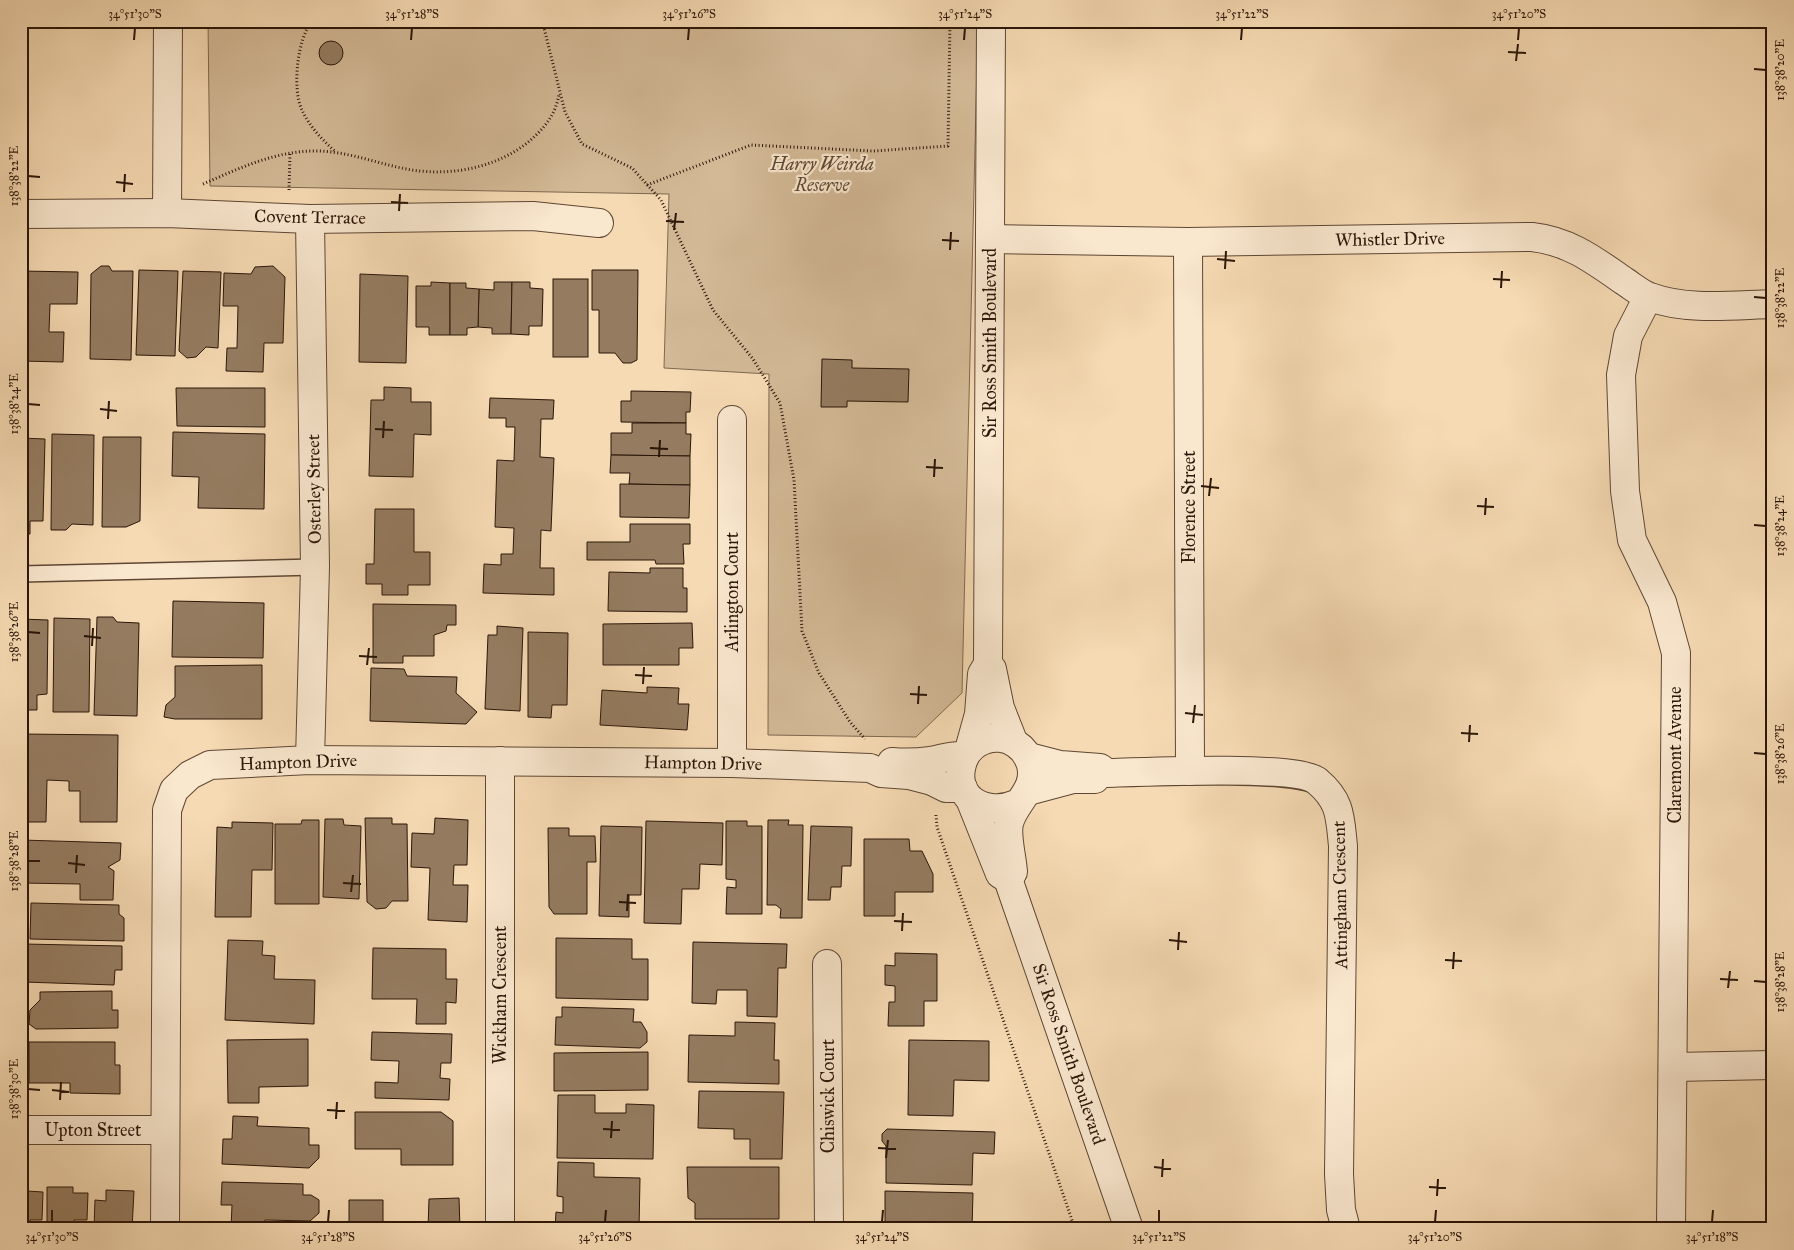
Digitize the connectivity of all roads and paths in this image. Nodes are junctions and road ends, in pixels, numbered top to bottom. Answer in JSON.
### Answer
{"nodes":[{"id":1,"x":168,"y":21,"type":"edge"},
{"id":2,"x":312,"y":21,"type":"edge"},
{"id":3,"x":950,"y":21,"type":"edge"},
{"id":4,"x":991,"y":21,"type":"edge"},
{"id":5,"x":559,"y":92,"type":"dead end"},
{"id":6,"x":290,"y":153,"type":"junction"},
{"id":7,"x":337,"y":153,"type":"junction"},
{"id":8,"x":647,"y":185,"type":"dead end"},
{"id":9,"x":196,"y":187,"type":"dead end"},
{"id":10,"x":289,"y":193,"type":"dead end"},
{"id":11,"x":167,"y":213,"type":"junction"},
{"id":12,"x":21,"y":214,"type":"edge"},
{"id":13,"x":310,"y":219,"type":"junction"},
{"id":14,"x":599,"y":223,"type":"dead end"},
{"id":15,"x":990,"y":239,"type":"junction"},
{"id":16,"x":1188,"y":242,"type":"junction"},
{"id":17,"x":1648,"y":297,"type":"junction"},
{"id":18,"x":1773,"y":304,"type":"edge"},
{"id":19,"x":732,"y":420,"type":"dead end"},
{"id":20,"x":315,"y":567,"type":"junction"},
{"id":21,"x":21,"y":574,"type":"edge"},
{"id":22,"x":988,"y":664,"type":"junction"},
{"id":23,"x":1021,"y":749,"type":"junction"},
{"id":24,"x":967,"y":753,"type":"junction"},
{"id":25,"x":310,"y":760,"type":"junction"},
{"id":26,"x":500,"y":761,"type":"junction"},
{"id":27,"x":732,"y":763,"type":"junction"},
{"id":28,"x":870,"y":768,"type":"junction"},
{"id":29,"x":1190,"y":771,"type":"junction"},
{"id":30,"x":1107,"y":773,"type":"junction"},
{"id":31,"x":967,"y":793,"type":"junction"},
{"id":32,"x":1022,"y":797,"type":"junction"},
{"id":33,"x":935,"y":808,"type":"dead end"},
{"id":34,"x":1008,"y":879,"type":"junction"},
{"id":35,"x":827,"y":964,"type":"dead end"},
{"id":36,"x":1773,"y":1065,"type":"edge"},
{"id":37,"x":1674,"y":1067,"type":"junction"},
{"id":38,"x":21,"y":1130,"type":"edge"},
{"id":39,"x":165,"y":1130,"type":"junction"},
{"id":40,"x":165,"y":1229,"type":"edge"},
{"id":41,"x":500,"y":1229,"type":"edge"},
{"id":42,"x":829,"y":1229,"type":"edge"},
{"id":43,"x":1075,"y":1229,"type":"edge"},
{"id":44,"x":1130,"y":1229,"type":"edge"},
{"id":45,"x":1346,"y":1229,"type":"edge"},
{"id":46,"x":1671,"y":1229,"type":"edge"}],
"edges":[{"from":1,"to":11,"type":"street"},
{"from":2,"to":7,"type":"path"},
{"from":3,"to":8,"type":"path"},
{"from":4,"to":15,"type":"street","name":"Sir Ross Smith Boulevard"},
{"from":5,"to":7,"type":"path"},
{"from":6,"to":7,"type":"path"},
{"from":6,"to":9,"type":"path"},
{"from":6,"to":10,"type":"path"},
{"from":11,"to":12,"type":"street","name":"Covent Terrace"},
{"from":11,"to":13,"type":"street","name":"Covent Terrace"},
{"from":13,"to":14,"type":"street","name":"Covent Terrace"},
{"from":13,"to":20,"type":"street","name":"Osterley Street"},
{"from":15,"to":16,"type":"street","name":"Whistler Drive"},
{"from":15,"to":22,"type":"street","name":"Sir Ross Smith Boulevard"},
{"from":16,"to":17,"type":"street","name":"Whistler Drive"},
{"from":16,"to":29,"type":"street","name":"Florence Street"},
{"from":17,"to":18,"type":"street","name":"Whistler Drive"},
{"from":17,"to":37,"type":"street","name":"Claremont Avenue"},
{"from":19,"to":27,"type":"street","name":"Arlington Court"},
{"from":20,"to":21,"type":"lane"},
{"from":20,"to":25,"type":"street","name":"Osterley Street"},
{"from":22,"to":23,"type":"street","name":"Sir Ross Smith Boulevard"},
{"from":22,"to":24,"type":"street","name":"Sir Ross Smith Boulevard"},
{"from":23,"to":24,"type":"street"},
{"from":23,"to":30,"type":"street","name":"Attingham Crescent"},
{"from":23,"to":32,"type":"street"},
{"from":24,"to":28,"type":"street","name":"Hampton Drive"},
{"from":24,"to":31,"type":"street"},
{"from":25,"to":26,"type":"street","name":"Hampton Drive"},
{"from":25,"to":39,"type":"street","name":"Hampton Drive"},
{"from":26,"to":27,"type":"street","name":"Hampton Drive"},
{"from":26,"to":41,"type":"street","name":"Wickham Crescent"},
{"from":27,"to":28,"type":"street","name":"Hampton Drive"},
{"from":28,"to":31,"type":"street","name":"Hampton Drive"},
{"from":29,"to":30,"type":"street","name":"Attingham Crescent"},
{"from":29,"to":45,"type":"street","name":"Attingham Crescent"},
{"from":30,"to":32,"type":"street","name":"Attingham Crescent"},
{"from":31,"to":32,"type":"street"},
{"from":31,"to":34,"type":"street","name":"Sir Ross Smith Boulevard"},
{"from":32,"to":34,"type":"street","name":"Sir Ross Smith Boulevard"},
{"from":33,"to":43,"type":"path"},
{"from":34,"to":44,"type":"street","name":"Sir Ross Smith Boulevard"},
{"from":35,"to":42,"type":"street","name":"Chiswick Court"},
{"from":36,"to":37,"type":"street"},
{"from":37,"to":46,"type":"street","name":"Claremont Avenue"},
{"from":38,"to":39,"type":"street","name":"Upton Street"},
{"from":39,"to":40,"type":"street","name":"Hampton Drive"}]}
